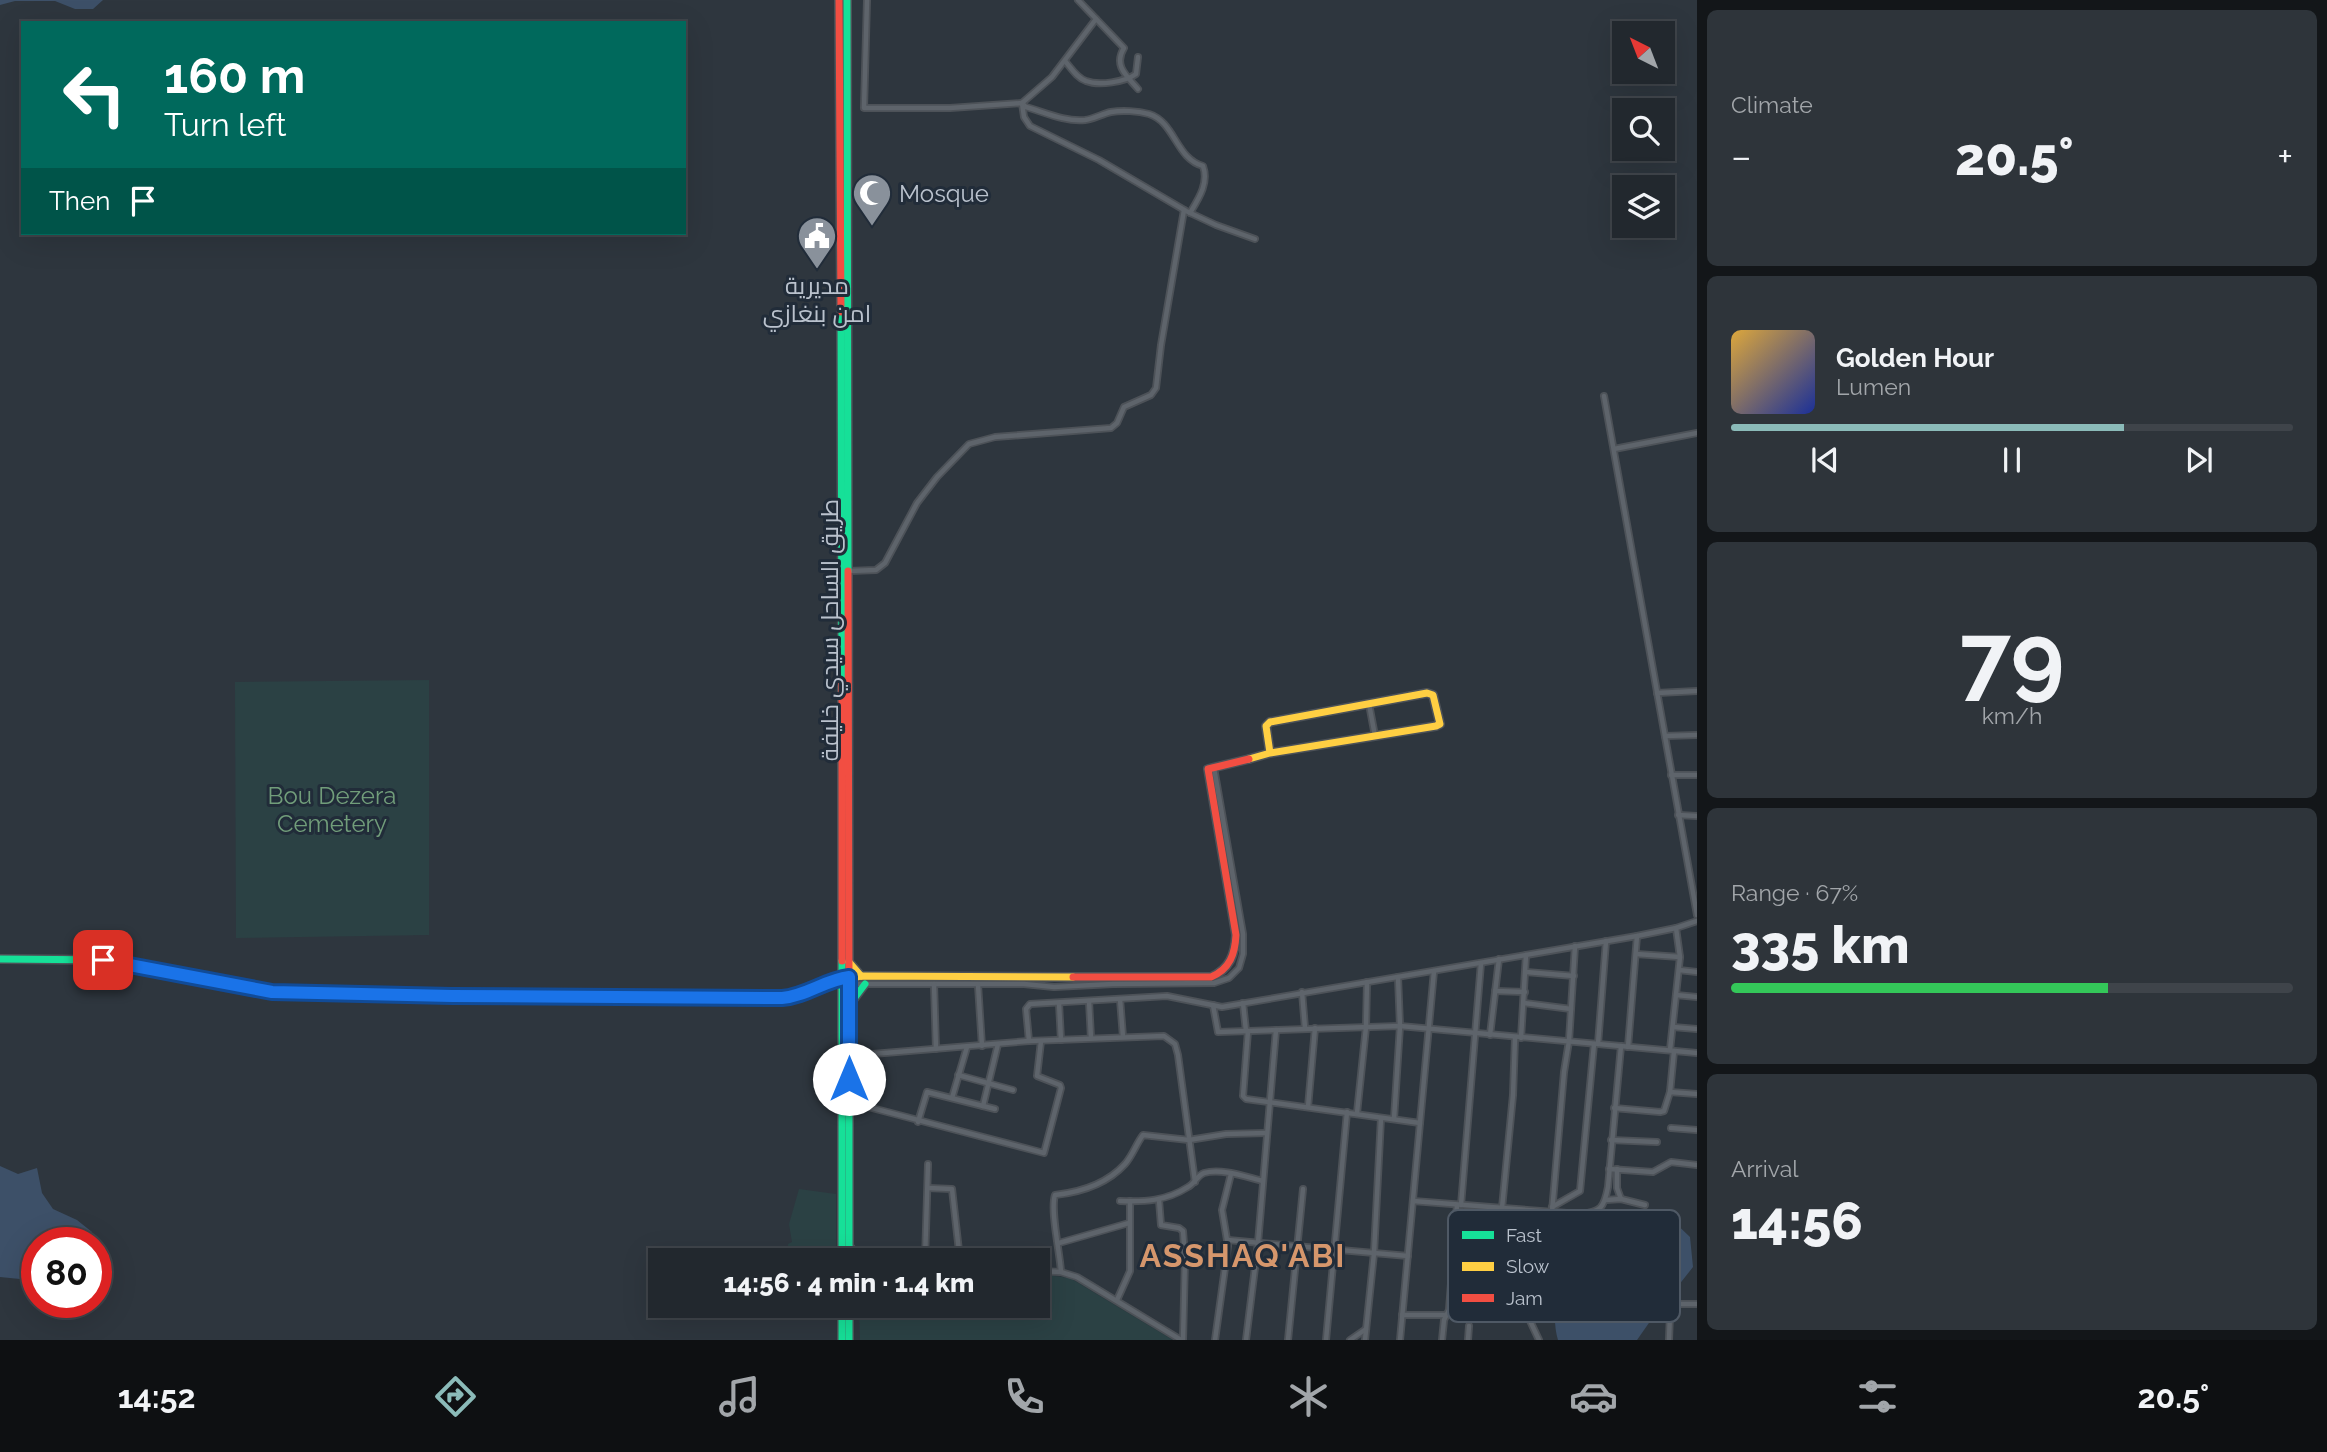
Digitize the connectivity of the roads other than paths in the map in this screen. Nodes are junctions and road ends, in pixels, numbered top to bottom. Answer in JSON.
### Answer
{"nodes":[{"id":1,"x":839,"y":0,"type":"edge"},
{"id":2,"x":847,"y":0,"type":"edge"},
{"id":3,"x":867,"y":0,"type":"edge"},
{"id":4,"x":1078,"y":0,"type":"edge"},
{"id":5,"x":1096,"y":19,"type":"junction"},
{"id":6,"x":1138,"y":57,"type":"dead end"},
{"id":7,"x":1065,"y":61,"type":"junction"},
{"id":8,"x":1127,"y":78,"type":"junction"},
{"id":9,"x":1138,"y":89,"type":"dead end"},
{"id":10,"x":1022,"y":103,"type":"junction"},
{"id":11,"x":1187,"y":211,"type":"junction"},
{"id":12,"x":1255,"y":239,"type":"dead end"},
{"id":13,"x":1604,"y":396,"type":"dead end"},
{"id":14,"x":1697,"y":433,"type":"edge"},
{"id":15,"x":1614,"y":449,"type":"junction"},
{"id":16,"x":848,"y":571,"type":"junction"},
{"id":17,"x":1697,"y":691,"type":"edge"},
{"id":18,"x":1657,"y":693,"type":"junction"},
{"id":19,"x":1369,"y":704,"type":"junction"},
{"id":20,"x":1697,"y":735,"type":"edge"},
{"id":21,"x":1665,"y":736,"type":"junction"},
{"id":22,"x":1375,"y":737,"type":"junction"},
{"id":23,"x":1270,"y":753,"type":"junction"},
{"id":24,"x":1671,"y":775,"type":"junction"},
{"id":25,"x":1697,"y":775,"type":"edge"},
{"id":26,"x":1678,"y":815,"type":"junction"},
{"id":27,"x":1697,"y":816,"type":"edge"},
{"id":28,"x":1697,"y":915,"type":"edge"},
{"id":29,"x":1697,"y":921,"type":"edge"},
{"id":30,"x":1676,"y":928,"type":"junction"},
{"id":31,"x":1637,"y":936,"type":"junction"},
{"id":32,"x":1606,"y":941,"type":"junction"},
{"id":33,"x":1575,"y":946,"type":"junction"},
{"id":34,"x":1636,"y":954,"type":"junction"},
{"id":35,"x":1526,"y":955,"type":"junction"},
{"id":36,"x":1680,"y":957,"type":"junction"},
{"id":37,"x":0,"y":959,"type":"edge"},
{"id":38,"x":1499,"y":960,"type":"junction"},
{"id":39,"x":849,"y":962,"type":"junction"},
{"id":40,"x":1481,"y":962,"type":"junction"},
{"id":41,"x":1679,"y":970,"type":"junction"},
{"id":42,"x":1434,"y":971,"type":"junction"},
{"id":43,"x":1526,"y":972,"type":"junction"},
{"id":44,"x":1697,"y":972,"type":"edge"},
{"id":45,"x":861,"y":976,"type":"junction"},
{"id":46,"x":1398,"y":976,"type":"junction"},
{"id":47,"x":1574,"y":976,"type":"junction"},
{"id":48,"x":843,"y":981,"type":"junction"},
{"id":49,"x":1036,"y":981,"type":"junction"},
{"id":50,"x":1367,"y":982,"type":"junction"},
{"id":51,"x":865,"y":984,"type":"junction"},
{"id":52,"x":934,"y":984,"type":"junction"},
{"id":53,"x":978,"y":985,"type":"junction"},
{"id":54,"x":1495,"y":991,"type":"junction"},
{"id":55,"x":1302,"y":992,"type":"junction"},
{"id":56,"x":1525,"y":992,"type":"junction"},
{"id":57,"x":1676,"y":995,"type":"junction"},
{"id":58,"x":1697,"y":997,"type":"edge"},
{"id":59,"x":1120,"y":999,"type":"junction"},
{"id":60,"x":1089,"y":1001,"type":"junction"},
{"id":61,"x":1059,"y":1003,"type":"junction"},
{"id":62,"x":1243,"y":1003,"type":"junction"},
{"id":63,"x":1524,"y":1003,"type":"junction"},
{"id":64,"x":849,"y":1005,"type":"junction"},
{"id":65,"x":1213,"y":1005,"type":"junction"},
{"id":66,"x":1570,"y":1009,"type":"junction"},
{"id":67,"x":1401,"y":1026,"type":"junction"},
{"id":68,"x":1366,"y":1027,"type":"junction"},
{"id":69,"x":1428,"y":1027,"type":"junction"},
{"id":70,"x":1673,"y":1027,"type":"junction"},
{"id":71,"x":1305,"y":1028,"type":"junction"},
{"id":72,"x":1315,"y":1028,"type":"junction"},
{"id":73,"x":1697,"y":1029,"type":"edge"},
{"id":74,"x":1276,"y":1030,"type":"junction"},
{"id":75,"x":1247,"y":1031,"type":"junction"},
{"id":76,"x":1474,"y":1033,"type":"junction"},
{"id":77,"x":1490,"y":1035,"type":"junction"},
{"id":78,"x":1123,"y":1037,"type":"junction"},
{"id":79,"x":1091,"y":1038,"type":"junction"},
{"id":80,"x":1518,"y":1038,"type":"junction"},
{"id":81,"x":1061,"y":1040,"type":"junction"},
{"id":82,"x":1029,"y":1041,"type":"junction"},
{"id":83,"x":1041,"y":1041,"type":"junction"},
{"id":84,"x":1569,"y":1041,"type":"junction"},
{"id":85,"x":998,"y":1044,"type":"junction"},
{"id":86,"x":1596,"y":1044,"type":"junction"},
{"id":87,"x":982,"y":1046,"type":"junction"},
{"id":88,"x":1621,"y":1046,"type":"junction"},
{"id":89,"x":1628,"y":1046,"type":"junction"},
{"id":90,"x":967,"y":1047,"type":"junction"},
{"id":91,"x":936,"y":1049,"type":"junction"},
{"id":92,"x":1672,"y":1050,"type":"junction"},
{"id":93,"x":1697,"y":1053,"type":"edge"},
{"id":94,"x":860,"y":1055,"type":"junction"},
{"id":95,"x":849,"y":1056,"type":"junction"},
{"id":96,"x":958,"y":1075,"type":"junction"},
{"id":97,"x":988,"y":1083,"type":"junction"},
{"id":98,"x":1013,"y":1090,"type":"dead end"},
{"id":99,"x":1670,"y":1091,"type":"junction"},
{"id":100,"x":1697,"y":1094,"type":"edge"},
{"id":101,"x":952,"y":1098,"type":"junction"},
{"id":102,"x":849,"y":1102,"type":"junction"},
{"id":103,"x":1270,"y":1103,"type":"junction"},
{"id":104,"x":860,"y":1106,"type":"junction"},
{"id":105,"x":983,"y":1106,"type":"junction"},
{"id":106,"x":1308,"y":1107,"type":"junction"},
{"id":107,"x":1614,"y":1108,"type":"junction"},
{"id":108,"x":995,"y":1109,"type":"dead end"},
{"id":109,"x":1347,"y":1112,"type":"junction"},
{"id":110,"x":1357,"y":1114,"type":"junction"},
{"id":111,"x":1381,"y":1118,"type":"junction"},
{"id":112,"x":1394,"y":1119,"type":"junction"},
{"id":113,"x":918,"y":1122,"type":"junction"},
{"id":114,"x":1420,"y":1123,"type":"junction"},
{"id":115,"x":1671,"y":1128,"type":"dead end"},
{"id":116,"x":1697,"y":1130,"type":"edge"},
{"id":117,"x":1267,"y":1133,"type":"junction"},
{"id":118,"x":1189,"y":1140,"type":"junction"},
{"id":119,"x":1611,"y":1140,"type":"junction"},
{"id":120,"x":1657,"y":1142,"type":"dead end"},
{"id":121,"x":928,"y":1164,"type":"dead end"},
{"id":122,"x":1697,"y":1165,"type":"edge"},
{"id":123,"x":1609,"y":1169,"type":"junction"},
{"id":124,"x":1617,"y":1169,"type":"junction"},
{"id":125,"x":1231,"y":1174,"type":"junction"},
{"id":126,"x":1263,"y":1181,"type":"junction"},
{"id":127,"x":1195,"y":1182,"type":"junction"},
{"id":128,"x":928,"y":1188,"type":"junction"},
{"id":129,"x":1303,"y":1189,"type":"dead end"},
{"id":130,"x":1621,"y":1199,"type":"junction"},
{"id":131,"x":1159,"y":1200,"type":"junction"},
{"id":132,"x":1606,"y":1200,"type":"junction"},
{"id":133,"x":1120,"y":1201,"type":"dead end"},
{"id":134,"x":1130,"y":1201,"type":"junction"},
{"id":135,"x":1413,"y":1201,"type":"junction"},
{"id":136,"x":1459,"y":1205,"type":"junction"},
{"id":137,"x":1645,"y":1205,"type":"dead end"},
{"id":138,"x":1502,"y":1208,"type":"junction"},
{"id":139,"x":1459,"y":1210,"type":"edge"},
{"id":140,"x":1552,"y":1210,"type":"junction"},
{"id":141,"x":1598,"y":1210,"type":"edge"},
{"id":142,"x":1129,"y":1223,"type":"junction"},
{"id":143,"x":1228,"y":1240,"type":"junction"},
{"id":144,"x":1059,"y":1243,"type":"junction"},
{"id":145,"x":1258,"y":1243,"type":"junction"},
{"id":146,"x":849,"y":1245,"type":"joint"},
{"id":147,"x":1297,"y":1246,"type":"junction"},
{"id":148,"x":842,"y":1248,"type":"edge"},
{"id":149,"x":851,"y":1248,"type":"edge"},
{"id":150,"x":926,"y":1248,"type":"edge"},
{"id":151,"x":959,"y":1248,"type":"edge"},
{"id":152,"x":1335,"y":1250,"type":"junction"},
{"id":153,"x":1374,"y":1253,"type":"junction"},
{"id":154,"x":1408,"y":1256,"type":"junction"},
{"id":155,"x":1050,"y":1272,"type":"edge"},
{"id":156,"x":1062,"y":1272,"type":"junction"},
{"id":157,"x":1117,"y":1300,"type":"junction"},
{"id":158,"x":1448,"y":1312,"type":"edge"},
{"id":159,"x":1402,"y":1315,"type":"junction"},
{"id":160,"x":1446,"y":1315,"type":"junction"},
{"id":161,"x":842,"y":1318,"type":"edge"},
{"id":162,"x":849,"y":1318,"type":"edge"},
{"id":163,"x":1531,"y":1322,"type":"edge"},
{"id":164,"x":1670,"y":1322,"type":"edge"},
{"id":165,"x":1469,"y":1326,"type":"dead end"},
{"id":166,"x":1366,"y":1329,"type":"junction"},
{"id":167,"x":842,"y":1340,"type":"edge"},
{"id":168,"x":849,"y":1340,"type":"edge"},
{"id":169,"x":1182,"y":1340,"type":"edge"},
{"id":170,"x":1215,"y":1340,"type":"edge"},
{"id":171,"x":1246,"y":1340,"type":"edge"},
{"id":172,"x":1288,"y":1340,"type":"edge"},
{"id":173,"x":1326,"y":1340,"type":"edge"},
{"id":174,"x":1350,"y":1340,"type":"edge"},
{"id":175,"x":1365,"y":1340,"type":"edge"},
{"id":176,"x":1400,"y":1340,"type":"edge"},
{"id":177,"x":1442,"y":1340,"type":"edge"},
{"id":178,"x":1468,"y":1340,"type":"edge"},
{"id":179,"x":1539,"y":1340,"type":"edge"},
{"id":180,"x":1669,"y":1340,"type":"edge"}],
"edges":[{"from":1,"to":48,"type":"main road"},
{"from":2,"to":16,"type":"main road","name":"طريق الساحل سيدي خليفة"},
{"from":3,"to":10,"type":"street"},
{"from":4,"to":5,"type":"street"},
{"from":5,"to":7,"type":"street"},
{"from":5,"to":8,"type":"street"},
{"from":6,"to":8,"type":"street"},
{"from":7,"to":8,"type":"street"},
{"from":7,"to":10,"type":"street"},
{"from":8,"to":9,"type":"street"},
{"from":10,"to":11,"type":"street"},
{"from":10,"to":11,"type":"street"},
{"from":11,"to":12,"type":"street"},
{"from":11,"to":16,"type":"street"},
{"from":13,"to":15,"type":"street"},
{"from":14,"to":15,"type":"street"},
{"from":15,"to":18,"type":"street"},
{"from":16,"to":39,"type":"main road","name":"طريق الساحل سيدي خليفة"},
{"from":17,"to":18,"type":"street"},
{"from":18,"to":21,"type":"street"},
{"from":19,"to":22,"type":"street"},
{"from":19,"to":22,"type":"main road"},
{"from":19,"to":23,"type":"main road"},
{"from":20,"to":21,"type":"street"},
{"from":21,"to":24,"type":"street"},
{"from":22,"to":23,"type":"main road"},
{"from":23,"to":49,"type":"main road"},
{"from":24,"to":25,"type":"street"},
{"from":24,"to":26,"type":"street"},
{"from":26,"to":27,"type":"street"},
{"from":26,"to":28,"type":"street"},
{"from":29,"to":30,"type":"street"},
{"from":30,"to":31,"type":"street"},
{"from":30,"to":36,"type":"street"},
{"from":31,"to":32,"type":"street"},
{"from":31,"to":34,"type":"street"},
{"from":32,"to":33,"type":"street"},
{"from":32,"to":86,"type":"street"},
{"from":33,"to":35,"type":"street"},
{"from":33,"to":47,"type":"street"},
{"from":34,"to":36,"type":"street"},
{"from":34,"to":89,"type":"street"},
{"from":35,"to":38,"type":"street"},
{"from":35,"to":43,"type":"street"},
{"from":36,"to":41,"type":"street"},
{"from":37,"to":48,"type":"main road"},
{"from":38,"to":40,"type":"street"},
{"from":38,"to":54,"type":"street"},
{"from":39,"to":45,"type":"main road"},
{"from":39,"to":48,"type":"main road","name":"طريق الساحل سيدي خليفة"},
{"from":40,"to":42,"type":"street"},
{"from":40,"to":76,"type":"street"},
{"from":41,"to":44,"type":"street"},
{"from":41,"to":57,"type":"street"},
{"from":42,"to":46,"type":"street"},
{"from":42,"to":69,"type":"street"},
{"from":43,"to":47,"type":"street"},
{"from":43,"to":56,"type":"street"},
{"from":45,"to":48,"type":"main road"},
{"from":45,"to":49,"type":"main road"},
{"from":46,"to":50,"type":"street"},
{"from":46,"to":67,"type":"street"},
{"from":47,"to":66,"type":"street"},
{"from":48,"to":51,"type":"street"},
{"from":48,"to":64,"type":"main road","name":"طريق الساحل سيدي خليفة"},
{"from":48,"to":148,"type":"main road"},
{"from":49,"to":53,"type":"street"},
{"from":50,"to":55,"type":"street"},
{"from":50,"to":68,"type":"street"},
{"from":51,"to":52,"type":"street"},
{"from":51,"to":64,"type":"main road"},
{"from":52,"to":53,"type":"street"},
{"from":52,"to":91,"type":"street"},
{"from":53,"to":87,"type":"street"},
{"from":54,"to":56,"type":"street"},
{"from":54,"to":77,"type":"street"},
{"from":55,"to":62,"type":"street"},
{"from":55,"to":71,"type":"street"},
{"from":56,"to":63,"type":"street"},
{"from":57,"to":58,"type":"street"},
{"from":57,"to":70,"type":"street"},
{"from":59,"to":60,"type":"street"},
{"from":59,"to":65,"type":"street"},
{"from":59,"to":78,"type":"street"},
{"from":60,"to":61,"type":"street"},
{"from":60,"to":79,"type":"street"},
{"from":61,"to":81,"type":"street"},
{"from":61,"to":82,"type":"street"},
{"from":62,"to":65,"type":"street"},
{"from":62,"to":75,"type":"street"},
{"from":63,"to":66,"type":"street"},
{"from":63,"to":80,"type":"street"},
{"from":64,"to":95,"type":"main road","name":"طريق الساحل سيدي خليفة"},
{"from":65,"to":75,"type":"street"},
{"from":66,"to":84,"type":"street"},
{"from":67,"to":68,"type":"street"},
{"from":67,"to":69,"type":"street"},
{"from":67,"to":112,"type":"street"},
{"from":68,"to":72,"type":"street"},
{"from":68,"to":110,"type":"street"},
{"from":69,"to":76,"type":"street"},
{"from":69,"to":114,"type":"street"},
{"from":70,"to":73,"type":"street"},
{"from":70,"to":92,"type":"street"},
{"from":71,"to":72,"type":"street"},
{"from":71,"to":74,"type":"street"},
{"from":72,"to":106,"type":"street"},
{"from":74,"to":75,"type":"street"},
{"from":74,"to":103,"type":"street"},
{"from":75,"to":103,"type":"street"},
{"from":76,"to":77,"type":"street"},
{"from":76,"to":136,"type":"street"},
{"from":77,"to":80,"type":"street"},
{"from":78,"to":79,"type":"street"},
{"from":78,"to":118,"type":"street"},
{"from":79,"to":81,"type":"street"},
{"from":80,"to":84,"type":"street"},
{"from":80,"to":138,"type":"street"},
{"from":81,"to":83,"type":"street"},
{"from":82,"to":83,"type":"street"},
{"from":82,"to":85,"type":"street"},
{"from":83,"to":113,"type":"street"},
{"from":84,"to":86,"type":"street"},
{"from":84,"to":140,"type":"street"},
{"from":85,"to":87,"type":"street"},
{"from":85,"to":97,"type":"street"},
{"from":86,"to":88,"type":"street"},
{"from":86,"to":140,"type":"street"},
{"from":87,"to":90,"type":"street"},
{"from":88,"to":89,"type":"street"},
{"from":88,"to":107,"type":"street"},
{"from":89,"to":92,"type":"street"},
{"from":90,"to":91,"type":"street"},
{"from":90,"to":96,"type":"street"},
{"from":91,"to":94,"type":"street"},
{"from":92,"to":93,"type":"street"},
{"from":92,"to":99,"type":"street"},
{"from":94,"to":95,"type":"street"},
{"from":94,"to":104,"type":"street"},
{"from":95,"to":102,"type":"main road","name":"طريق الساحل سيدي خليفة"},
{"from":96,"to":97,"type":"street"},
{"from":96,"to":101,"type":"street"},
{"from":97,"to":98,"type":"street"},
{"from":97,"to":105,"type":"street"},
{"from":99,"to":100,"type":"street"},
{"from":99,"to":107,"type":"street"},
{"from":101,"to":105,"type":"street"},
{"from":101,"to":113,"type":"street"},
{"from":102,"to":104,"type":"street"},
{"from":102,"to":146,"type":"main road","name":"طريق الساحل سيدي خليفة"},
{"from":103,"to":106,"type":"street"},
{"from":103,"to":117,"type":"street"},
{"from":104,"to":113,"type":"street"},
{"from":105,"to":108,"type":"street"},
{"from":106,"to":109,"type":"street"},
{"from":107,"to":119,"type":"street"},
{"from":109,"to":110,"type":"street"},
{"from":109,"to":152,"type":"street"},
{"from":110,"to":111,"type":"street"},
{"from":111,"to":112,"type":"street"},
{"from":111,"to":153,"type":"street"},
{"from":112,"to":114,"type":"street"},
{"from":114,"to":135,"type":"street"},
{"from":115,"to":116,"type":"street"},
{"from":117,"to":118,"type":"street"},
{"from":117,"to":126,"type":"street"},
{"from":118,"to":127,"type":"street"},
{"from":118,"to":144,"type":"street"},
{"from":119,"to":120,"type":"street"},
{"from":119,"to":123,"type":"street"},
{"from":121,"to":128,"type":"street"},
{"from":122,"to":124,"type":"street"},
{"from":123,"to":124,"type":"street"},
{"from":123,"to":132,"type":"street"},
{"from":124,"to":130,"type":"street"},
{"from":125,"to":126,"type":"street"},
{"from":125,"to":127,"type":"street"},
{"from":125,"to":143,"type":"street"},
{"from":126,"to":145,"type":"street"},
{"from":127,"to":131,"type":"street"},
{"from":128,"to":150,"type":"street"},
{"from":128,"to":151,"type":"street"},
{"from":129,"to":147,"type":"street"},
{"from":130,"to":132,"type":"street"},
{"from":130,"to":137,"type":"street"},
{"from":131,"to":134,"type":"street"},
{"from":131,"to":169,"type":"street"},
{"from":132,"to":141,"type":"street"},
{"from":133,"to":134,"type":"street"},
{"from":134,"to":142,"type":"street"},
{"from":135,"to":136,"type":"street"},
{"from":135,"to":154,"type":"street"},
{"from":136,"to":138,"type":"street"},
{"from":136,"to":139,"type":"street"},
{"from":138,"to":140,"type":"street"},
{"from":142,"to":144,"type":"street"},
{"from":142,"to":157,"type":"street"},
{"from":143,"to":145,"type":"street"},
{"from":143,"to":170,"type":"street"},
{"from":144,"to":156,"type":"street"},
{"from":145,"to":147,"type":"street"},
{"from":145,"to":171,"type":"street"},
{"from":146,"to":149,"type":"street"},
{"from":147,"to":152,"type":"street"},
{"from":147,"to":172,"type":"street"},
{"from":152,"to":153,"type":"street"},
{"from":152,"to":173,"type":"street"},
{"from":153,"to":154,"type":"street"},
{"from":153,"to":166,"type":"street"},
{"from":154,"to":159,"type":"street"},
{"from":155,"to":156,"type":"street"},
{"from":156,"to":157,"type":"street"},
{"from":157,"to":169,"type":"street"},
{"from":158,"to":160,"type":"street"},
{"from":159,"to":160,"type":"street"},
{"from":159,"to":176,"type":"street"},
{"from":160,"to":177,"type":"street"},
{"from":161,"to":167,"type":"main road"},
{"from":162,"to":168,"type":"main road"},
{"from":163,"to":179,"type":"street"},
{"from":164,"to":180,"type":"street"},
{"from":165,"to":178,"type":"street"},
{"from":166,"to":174,"type":"street"},
{"from":166,"to":175,"type":"street"}]}
